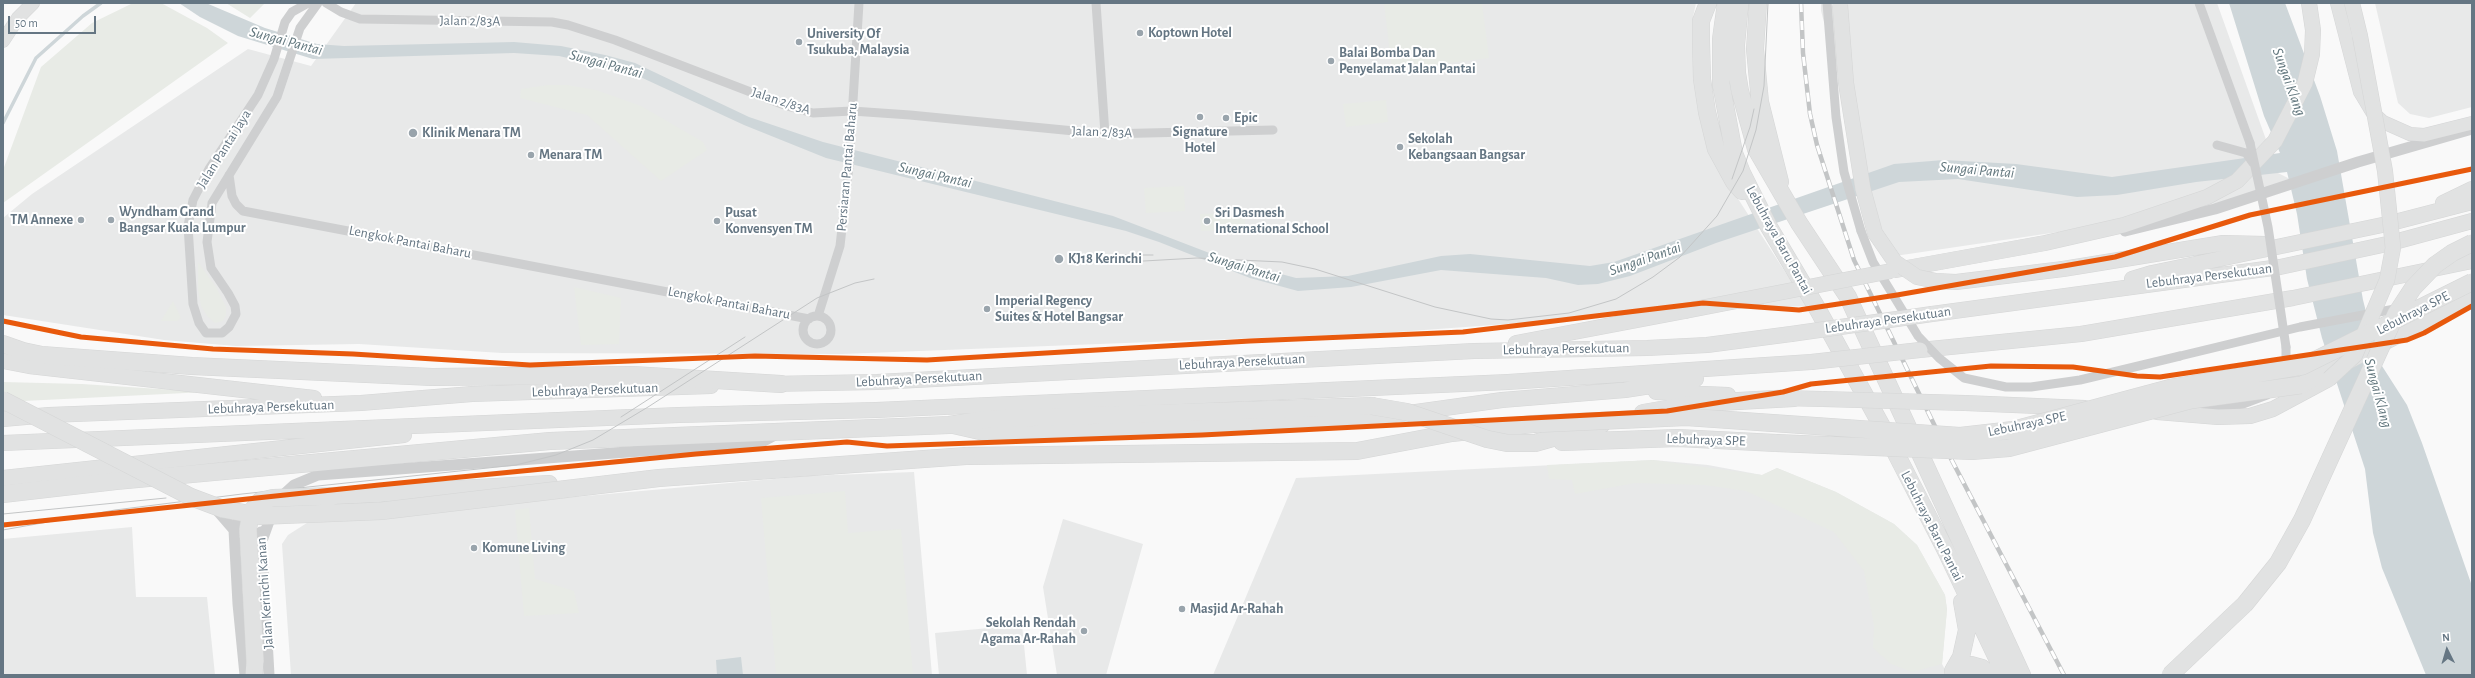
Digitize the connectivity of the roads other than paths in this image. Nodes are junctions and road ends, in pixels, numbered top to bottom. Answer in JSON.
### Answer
{"nodes":[{"id":1,"x":33,"y":3,"type":"edge"},
{"id":2,"x":308,"y":3,"type":"edge"},
{"id":3,"x":318,"y":3,"type":"edge"},
{"id":4,"x":326,"y":3,"type":"edge"},
{"id":5,"x":854,"y":3,"type":"edge"},
{"id":6,"x":859,"y":3,"type":"edge"},
{"id":7,"x":1096,"y":3,"type":"edge"},
{"id":8,"x":1708,"y":3,"type":"edge"},
{"id":9,"x":1726,"y":3,"type":"edge"},
{"id":10,"x":1740,"y":3,"type":"edge"},
{"id":11,"x":1758,"y":3,"type":"edge"},
{"id":12,"x":2199,"y":3,"type":"edge"},
{"id":13,"x":2309,"y":3,"type":"edge"},
{"id":14,"x":2337,"y":3,"type":"edge"},
{"id":15,"x":2352,"y":3,"type":"edge"},
{"id":16,"x":1833,"y":5,"type":"edge"},
{"id":17,"x":857,"y":14,"type":"junction"},
{"id":18,"x":18,"y":18,"type":"junction"},
{"id":19,"x":3,"y":31,"type":"edge"},
{"id":20,"x":3,"y":41,"type":"edge"},
{"id":21,"x":852,"y":111,"type":"junction"},
{"id":22,"x":2472,"y":123,"type":"edge"},
{"id":23,"x":1273,"y":130,"type":"dead end"},
{"id":24,"x":2472,"y":130,"type":"edge"},
{"id":25,"x":1105,"y":134,"type":"junction"},
{"id":26,"x":2217,"y":145,"type":"dead end"},
{"id":27,"x":2256,"y":167,"type":"junction"},
{"id":28,"x":228,"y":175,"type":"junction"},
{"id":29,"x":2472,"y":189,"type":"edge"},
{"id":30,"x":1784,"y":197,"type":"junction"},
{"id":31,"x":2472,"y":202,"type":"edge"},
{"id":32,"x":2211,"y":203,"type":"junction"},
{"id":33,"x":2411,"y":218,"type":"junction"},
{"id":34,"x":2472,"y":221,"type":"edge"},
{"id":35,"x":1768,"y":226,"type":"junction"},
{"id":36,"x":2472,"y":243,"type":"edge"},
{"id":37,"x":2295,"y":244,"type":"junction"},
{"id":38,"x":2472,"y":261,"type":"edge"},
{"id":39,"x":2472,"y":282,"type":"edge"},
{"id":40,"x":2097,"y":290,"type":"junction"},
{"id":41,"x":2472,"y":295,"type":"edge"},
{"id":42,"x":814,"y":317,"type":"joint"},
{"id":43,"x":3,"y":344,"type":"edge"},
{"id":44,"x":1474,"y":351,"type":"junction"},
{"id":45,"x":3,"y":361,"type":"edge"},
{"id":46,"x":1787,"y":364,"type":"junction"},
{"id":47,"x":781,"y":384,"type":"junction"},
{"id":48,"x":1625,"y":390,"type":"junction"},
{"id":49,"x":1794,"y":398,"type":"junction"},
{"id":50,"x":3,"y":400,"type":"edge"},
{"id":51,"x":361,"y":403,"type":"junction"},
{"id":52,"x":876,"y":410,"type":"junction"},
{"id":53,"x":2178,"y":413,"type":"junction"},
{"id":54,"x":1076,"y":417,"type":"junction"},
{"id":55,"x":3,"y":419,"type":"edge"},
{"id":56,"x":566,"y":420,"type":"junction"},
{"id":57,"x":949,"y":425,"type":"junction"},
{"id":58,"x":783,"y":432,"type":"junction"},
{"id":59,"x":3,"y":443,"type":"edge"},
{"id":60,"x":1535,"y":443,"type":"junction"},
{"id":61,"x":659,"y":478,"type":"junction"},
{"id":62,"x":7,"y":479,"type":"edge"},
{"id":63,"x":109,"y":482,"type":"junction"},
{"id":64,"x":3,"y":494,"type":"edge"},
{"id":65,"x":234,"y":530,"type":"junction"},
{"id":66,"x":263,"y":538,"type":"junction"},
{"id":67,"x":1946,"y":551,"type":"junction"},
{"id":68,"x":254,"y":668,"type":"edge"},
{"id":69,"x":245,"y":675,"type":"edge"},
{"id":70,"x":269,"y":675,"type":"edge"},
{"id":71,"x":1990,"y":675,"type":"edge"},
{"id":72,"x":2005,"y":675,"type":"edge"},
{"id":73,"x":2022,"y":675,"type":"edge"},
{"id":74,"x":2170,"y":675,"type":"edge"}],
"edges":[{"from":1,"to":18,"type":"main road"},
{"from":2,"to":28,"type":"street","name":"Jalan Pantai Jaya"},
{"from":3,"to":28,"type":"street"},
{"from":4,"to":21,"type":"street","name":"Jalan 2/83A"},
{"from":5,"to":17,"type":"street","name":"Persiaran Pantai Baharu"},
{"from":6,"to":17,"type":"street","name":"Persiaran Pantai Baharu"},
{"from":7,"to":25,"type":"street"},
{"from":8,"to":35,"type":"highway"},
{"from":9,"to":35,"type":"highway","name":"Lebuhraya Baru Pantai"},
{"from":10,"to":30,"type":"highway","name":"Lebuhraya Baru Pantai"},
{"from":11,"to":30,"type":"highway"},
{"from":12,"to":27,"type":"street","bridge":true},
{"from":13,"to":32,"type":"highway"},
{"from":14,"to":22,"type":"main road"},
{"from":15,"to":53,"type":"highway","bridge":true},
{"from":16,"to":37,"type":"highway","bridge":true},
{"from":16,"to":41,"type":"street","bridge":true},
{"from":17,"to":21,"type":"street","name":"Persiaran Pantai Baharu"},
{"from":18,"to":19,"type":"main road"},
{"from":18,"to":20,"type":"main road"},
{"from":21,"to":25,"type":"street","name":"Jalan 2/83A"},
{"from":21,"to":42,"type":"street","name":"Persiaran Pantai Baharu"},
{"from":23,"to":25,"type":"street","name":"Jalan 2/83A"},
{"from":24,"to":32,"type":"street"},
{"from":26,"to":27,"type":"street","bridge":true},
{"from":27,"to":53,"type":"street","bridge":true},
{"from":28,"to":42,"type":"street","name":"Lengkok Pantai Baharu"},
{"from":29,"to":33,"type":"highway"},
{"from":30,"to":73,"type":"highway","name":"Lebuhraya Baru Pantai"},
{"from":31,"to":33,"type":"highway"},
{"from":32,"to":44,"type":"highway","bridge":true},
{"from":33,"to":37,"type":"highway"},
{"from":34,"to":40,"type":"highway","name":"Lebuhraya Persekutuan"},
{"from":35,"to":67,"type":"highway","name":"Lebuhraya Baru Pantai"},
{"from":36,"to":74,"type":"highway","bridge":true},
{"from":37,"to":40,"type":"highway"},
{"from":38,"to":46,"type":"highway","name":"Lebuhraya Persekutuan","bridge":true},
{"from":39,"to":61,"type":"highway","name":"Lebuhraya SPE","bridge":true},
{"from":40,"to":44,"type":"highway","name":"Lebuhraya Persekutuan","bridge":true},
{"from":41,"to":60,"type":"highway","name":"Lebuhraya SPE","bridge":true},
{"from":43,"to":47,"type":"highway"},
{"from":44,"to":47,"type":"highway","name":"Lebuhraya Persekutuan"},
{"from":45,"to":51,"type":"highway"},
{"from":46,"to":48,"type":"highway"},
{"from":46,"to":52,"type":"highway","name":"Lebuhraya Persekutuan"},
{"from":47,"to":51,"type":"highway","name":"Lebuhraya Persekutuan"},
{"from":48,"to":49,"type":"highway"},
{"from":48,"to":57,"type":"highway"},
{"from":49,"to":53,"type":"highway","bridge":true},
{"from":49,"to":60,"type":"highway"},
{"from":50,"to":61,"type":"highway","bridge":true},
{"from":51,"to":55,"type":"highway","name":"Lebuhraya Persekutuan"},
{"from":52,"to":54,"type":"highway"},
{"from":52,"to":56,"type":"highway","name":"Lebuhraya Persekutuan"},
{"from":54,"to":57,"type":"highway"},
{"from":54,"to":60,"type":"highway","bridge":true},
{"from":56,"to":59,"type":"highway","name":"Lebuhraya Persekutuan"},
{"from":56,"to":62,"type":"highway"},
{"from":57,"to":58,"type":"highway"},
{"from":58,"to":63,"type":"highway"},
{"from":58,"to":66,"type":"street"},
{"from":61,"to":68,"type":"highway","bridge":true},
{"from":63,"to":64,"type":"highway"},
{"from":63,"to":65,"type":"street"},
{"from":65,"to":66,"type":"street","name":"Jalan Kerinchi Kanan"},
{"from":65,"to":69,"type":"street","name":"Jalan Kerinchi Kanan"},
{"from":66,"to":70,"type":"street","name":"Jalan Kerinchi Kanan"},
{"from":67,"to":71,"type":"highway"},
{"from":67,"to":72,"type":"highway","name":"Lebuhraya Baru Pantai"}]}
